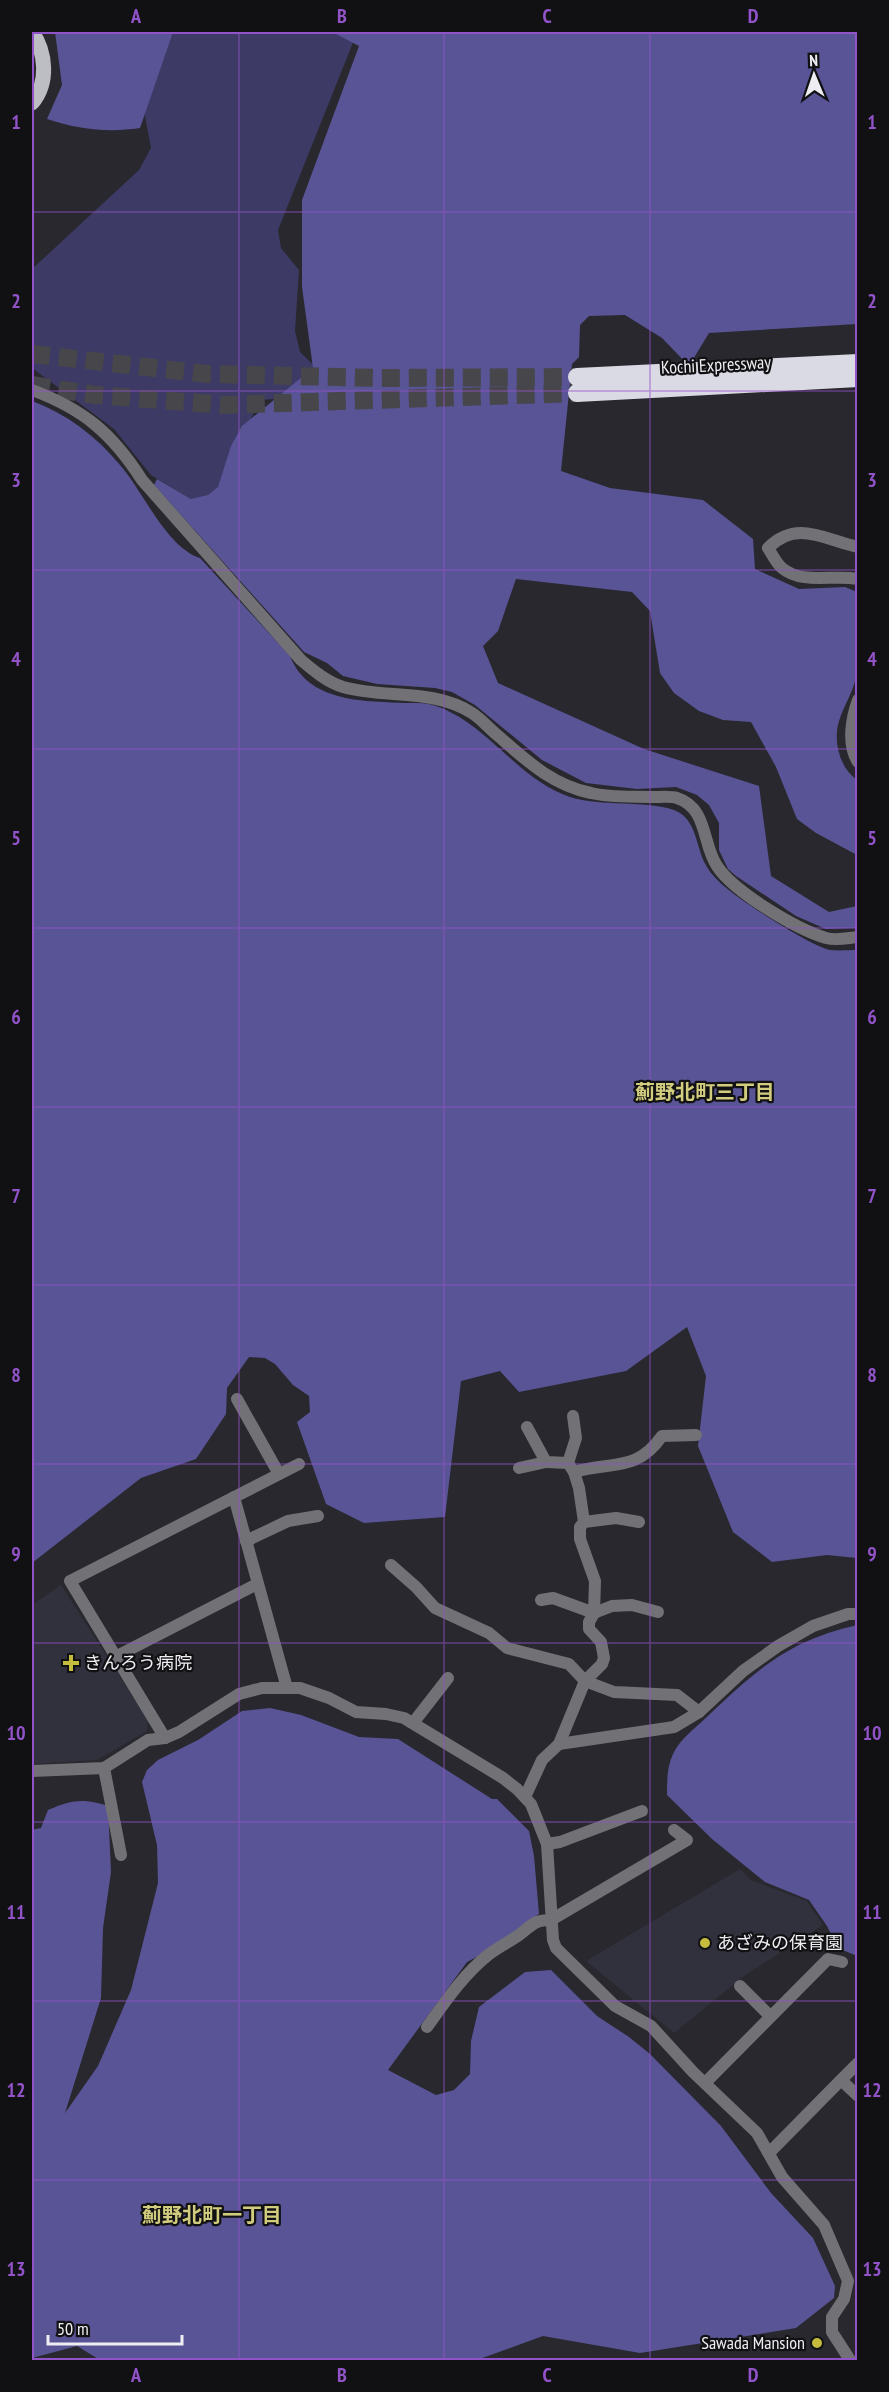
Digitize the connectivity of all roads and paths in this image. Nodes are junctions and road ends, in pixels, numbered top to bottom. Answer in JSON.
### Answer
{"nodes":[{"id":1,"x":32,"y":32,"type":"edge"},
{"id":2,"x":32,"y":103,"type":"edge"},
{"id":3,"x":858,"y":363,"type":"edge"},
{"id":4,"x":858,"y":378,"type":"edge"},
{"id":5,"x":32,"y":390,"type":"edge"},
{"id":6,"x":858,"y":547,"type":"edge"},
{"id":7,"x":858,"y":579,"type":"edge"},
{"id":8,"x":858,"y":700,"type":"edge"},
{"id":9,"x":858,"y":762,"type":"edge"},
{"id":10,"x":858,"y":937,"type":"edge"},
{"id":11,"x":237,"y":1399,"type":"dead end"},
{"id":12,"x":573,"y":1416,"type":"dead end"},
{"id":13,"x":527,"y":1427,"type":"dead end"},
{"id":14,"x":696,"y":1436,"type":"dead end"},
{"id":15,"x":546,"y":1462,"type":"junction"},
{"id":16,"x":299,"y":1464,"type":"dead end"},
{"id":17,"x":519,"y":1468,"type":"dead end"},
{"id":18,"x":571,"y":1468,"type":"junction"},
{"id":19,"x":279,"y":1474,"type":"junction"},
{"id":20,"x":234,"y":1497,"type":"junction"},
{"id":21,"x":318,"y":1516,"type":"dead end"},
{"id":22,"x":584,"y":1522,"type":"junction"},
{"id":23,"x":639,"y":1522,"type":"dead end"},
{"id":24,"x":246,"y":1541,"type":"junction"},
{"id":25,"x":391,"y":1565,"type":"dead end"},
{"id":26,"x":257,"y":1584,"type":"junction"},
{"id":27,"x":541,"y":1600,"type":"dead end"},
{"id":28,"x":658,"y":1612,"type":"dead end"},
{"id":29,"x":594,"y":1613,"type":"junction"},
{"id":30,"x":858,"y":1614,"type":"edge"},
{"id":31,"x":115,"y":1657,"type":"junction"},
{"id":32,"x":448,"y":1678,"type":"dead end"},
{"id":33,"x":585,"y":1681,"type":"junction"},
{"id":34,"x":287,"y":1688,"type":"junction"},
{"id":35,"x":699,"y":1712,"type":"junction"},
{"id":36,"x":413,"y":1723,"type":"junction"},
{"id":37,"x":165,"y":1738,"type":"junction"},
{"id":38,"x":559,"y":1744,"type":"junction"},
{"id":39,"x":104,"y":1768,"type":"junction"},
{"id":40,"x":32,"y":1771,"type":"edge"},
{"id":41,"x":525,"y":1797,"type":"junction"},
{"id":42,"x":642,"y":1811,"type":"dead end"},
{"id":43,"x":675,"y":1830,"type":"dead end"},
{"id":44,"x":547,"y":1844,"type":"junction"},
{"id":45,"x":121,"y":1855,"type":"dead end"},
{"id":46,"x":551,"y":1920,"type":"junction"},
{"id":47,"x":842,"y":1962,"type":"dead end"},
{"id":48,"x":740,"y":1986,"type":"dead end"},
{"id":49,"x":770,"y":2016,"type":"junction"},
{"id":50,"x":427,"y":2026,"type":"dead end"},
{"id":51,"x":858,"y":2063,"type":"edge"},
{"id":52,"x":842,"y":2080,"type":"junction"},
{"id":53,"x":705,"y":2083,"type":"junction"},
{"id":54,"x":858,"y":2096,"type":"edge"},
{"id":55,"x":769,"y":2153,"type":"junction"},
{"id":56,"x":853,"y":2277,"type":"edge"},
{"id":57,"x":850,"y":2361,"type":"edge"}],
"edges":[{"from":1,"to":2,"type":"main road"},
{"from":3,"to":4,"type":"highway","name":"Kochi Expressway"},
{"from":5,"to":10,"type":"street"},
{"from":6,"to":7,"type":"street"},
{"from":8,"to":9,"type":"street"},
{"from":11,"to":19,"type":"street"},
{"from":12,"to":18,"type":"street"},
{"from":13,"to":15,"type":"street"},
{"from":14,"to":18,"type":"street"},
{"from":15,"to":17,"type":"street"},
{"from":15,"to":18,"type":"street"},
{"from":16,"to":19,"type":"street"},
{"from":18,"to":22,"type":"street"},
{"from":19,"to":20,"type":"street"},
{"from":20,"to":24,"type":"street"},
{"from":20,"to":31,"type":"street"},
{"from":21,"to":24,"type":"street"},
{"from":22,"to":23,"type":"street"},
{"from":22,"to":29,"type":"street"},
{"from":24,"to":26,"type":"street"},
{"from":25,"to":33,"type":"street"},
{"from":26,"to":31,"type":"street"},
{"from":26,"to":34,"type":"street"},
{"from":27,"to":29,"type":"street"},
{"from":28,"to":29,"type":"street"},
{"from":29,"to":33,"type":"street"},
{"from":30,"to":35,"type":"street"},
{"from":31,"to":37,"type":"street"},
{"from":32,"to":36,"type":"street"},
{"from":33,"to":35,"type":"street"},
{"from":33,"to":38,"type":"street"},
{"from":34,"to":36,"type":"street"},
{"from":34,"to":37,"type":"street"},
{"from":35,"to":38,"type":"street"},
{"from":36,"to":41,"type":"street"},
{"from":37,"to":39,"type":"street"},
{"from":38,"to":41,"type":"street"},
{"from":39,"to":40,"type":"street"},
{"from":39,"to":45,"type":"street"},
{"from":41,"to":44,"type":"street"},
{"from":42,"to":44,"type":"street"},
{"from":43,"to":46,"type":"street"},
{"from":44,"to":46,"type":"street"},
{"from":46,"to":50,"type":"street"},
{"from":46,"to":53,"type":"street"},
{"from":47,"to":49,"type":"street"},
{"from":48,"to":49,"type":"street"},
{"from":49,"to":53,"type":"street"},
{"from":51,"to":52,"type":"street"},
{"from":52,"to":54,"type":"street"},
{"from":52,"to":55,"type":"street"},
{"from":53,"to":55,"type":"street"},
{"from":55,"to":56,"type":"street"},
{"from":56,"to":57,"type":"street"}]}
